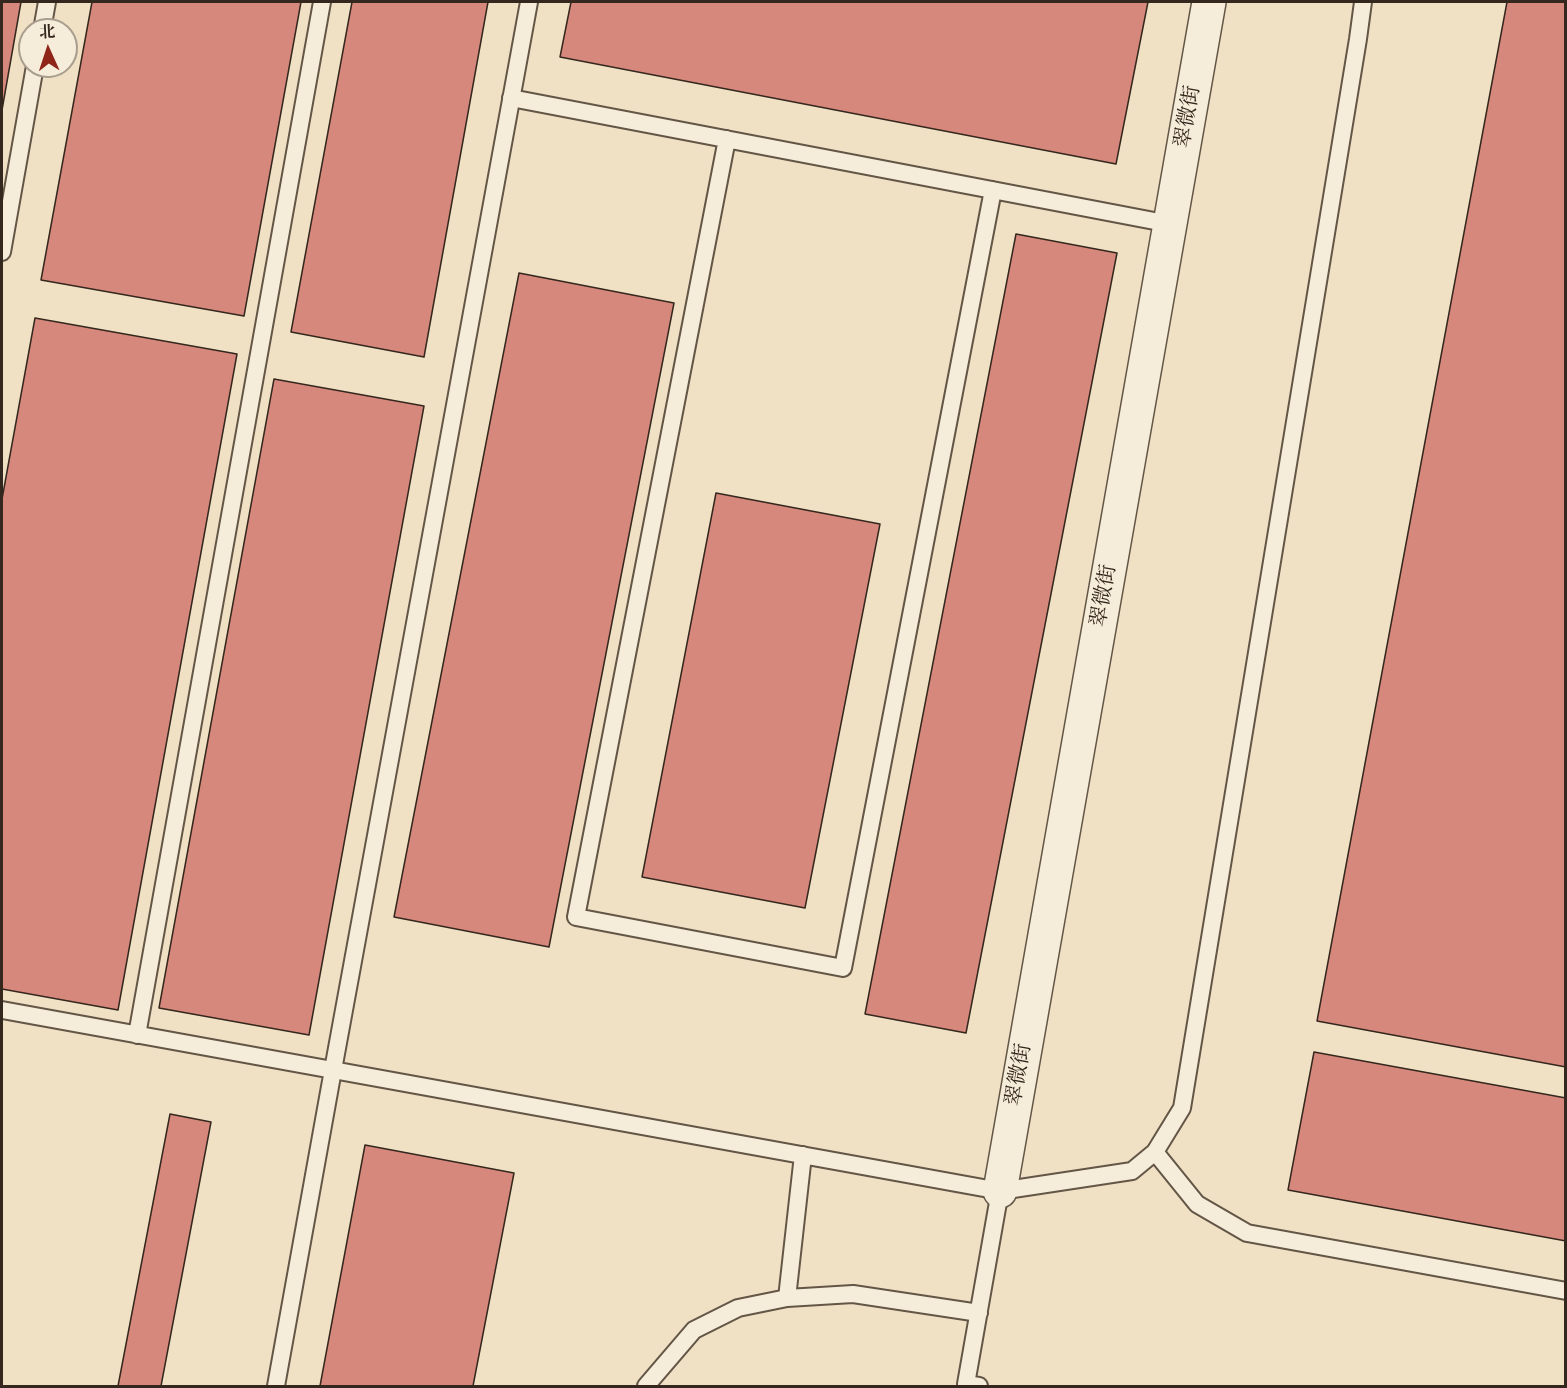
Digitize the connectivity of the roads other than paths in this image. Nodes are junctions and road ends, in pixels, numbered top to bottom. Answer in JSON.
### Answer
{"nodes":[{"id":1,"x":47,"y":2,"type":"edge"},
{"id":2,"x":322,"y":2,"type":"edge"},
{"id":3,"x":529,"y":2,"type":"edge"},
{"id":4,"x":1209,"y":2,"type":"edge"},
{"id":5,"x":1363,"y":2,"type":"edge"},
{"id":6,"x":44,"y":18,"type":"edge"},
{"id":7,"x":33,"y":78,"type":"edge"},
{"id":8,"x":511,"y":98,"type":"junction"},
{"id":9,"x":727,"y":139,"type":"junction"},
{"id":10,"x":993,"y":190,"type":"junction"},
{"id":11,"x":1170,"y":224,"type":"junction"},
{"id":12,"x":2,"y":252,"type":"edge"},
{"id":13,"x":2,"y":1010,"type":"edge"},
{"id":14,"x":137,"y":1035,"type":"junction"},
{"id":15,"x":333,"y":1070,"type":"junction"},
{"id":16,"x":1155,"y":1152,"type":"junction"},
{"id":17,"x":803,"y":1155,"type":"junction"},
{"id":18,"x":1000,"y":1191,"type":"junction"},
{"id":19,"x":1566,"y":1291,"type":"edge"},
{"id":20,"x":787,"y":1298,"type":"junction"},
{"id":21,"x":978,"y":1312,"type":"junction"},
{"id":22,"x":276,"y":1386,"type":"edge"},
{"id":23,"x":646,"y":1386,"type":"edge"},
{"id":24,"x":979,"y":1386,"type":"edge"}],
"edges":[{"from":1,"to":6,"type":"lane"},
{"from":2,"to":14,"type":"lane"},
{"from":3,"to":8,"type":"lane"},
{"from":4,"to":11,"type":"street","name":"翠微街"},
{"from":5,"to":16,"type":"lane"},
{"from":7,"to":12,"type":"lane"},
{"from":8,"to":9,"type":"lane"},
{"from":8,"to":15,"type":"lane"},
{"from":9,"to":10,"type":"lane"},
{"from":9,"to":10,"type":"lane"},
{"from":10,"to":11,"type":"lane"},
{"from":11,"to":18,"type":"street","name":"翠微街"},
{"from":13,"to":14,"type":"lane"},
{"from":14,"to":15,"type":"lane"},
{"from":15,"to":17,"type":"lane"},
{"from":15,"to":22,"type":"lane"},
{"from":16,"to":18,"type":"lane"},
{"from":16,"to":19,"type":"lane"},
{"from":17,"to":18,"type":"lane"},
{"from":17,"to":20,"type":"lane"},
{"from":18,"to":21,"type":"lane"},
{"from":20,"to":21,"type":"lane"},
{"from":20,"to":23,"type":"lane"},
{"from":21,"to":24,"type":"lane"}]}
